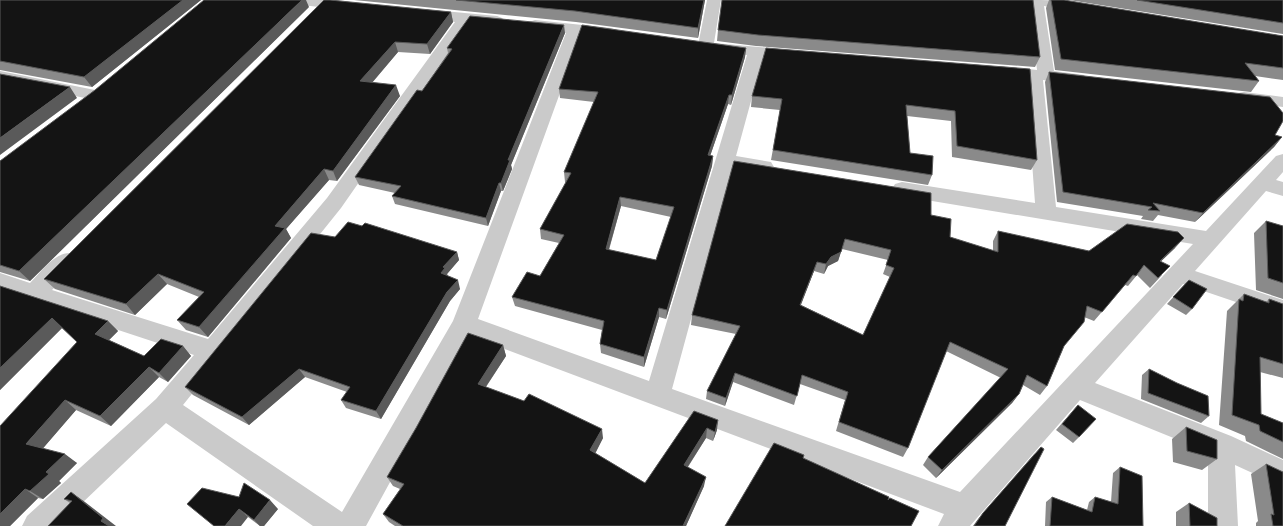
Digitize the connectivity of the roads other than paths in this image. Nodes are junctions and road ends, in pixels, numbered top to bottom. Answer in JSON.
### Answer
{"nodes":[{"id":1,"x":294,"y":0,"type":"edge"},
{"id":2,"x":714,"y":0,"type":"edge"},
{"id":3,"x":1035,"y":0,"type":"edge"},
{"id":4,"x":324,"y":3,"type":"junction"},
{"id":5,"x":364,"y":8,"type":"edge"},
{"id":6,"x":1090,"y":9,"type":"edge"},
{"id":7,"x":403,"y":12,"type":"edge"},
{"id":8,"x":466,"y":18,"type":"junction"},
{"id":9,"x":308,"y":20,"type":"edge"},
{"id":10,"x":576,"y":28,"type":"junction"},
{"id":11,"x":629,"y":35,"type":"edge"},
{"id":12,"x":756,"y":52,"type":"junction"},
{"id":13,"x":812,"y":56,"type":"edge"},
{"id":14,"x":986,"y":70,"type":"edge"},
{"id":15,"x":1040,"y":75,"type":"junction"},
{"id":16,"x":0,"y":76,"type":"edge"},
{"id":17,"x":1094,"y":81,"type":"edge"},
{"id":18,"x":1228,"y":96,"type":"edge"},
{"id":19,"x":1283,"y":102,"type":"edge"},
{"id":20,"x":76,"y":109,"type":"edge"},
{"id":21,"x":1283,"y":160,"type":"edge"},
{"id":22,"x":725,"y":161,"type":"junction"},
{"id":23,"x":780,"y":169,"type":"edge"},
{"id":24,"x":882,"y":186,"type":"edge"},
{"id":25,"x":1272,"y":186,"type":"edge"},
{"id":26,"x":1046,"y":211,"type":"junction"},
{"id":27,"x":1210,"y":240,"type":"junction"},
{"id":28,"x":78,"y":250,"type":"edge"},
{"id":29,"x":1179,"y":274,"type":"junction"},
{"id":30,"x":0,"y":282,"type":"edge"},
{"id":31,"x":33,"y":294,"type":"junction"},
{"id":32,"x":1283,"y":309,"type":"edge"},
{"id":33,"x":464,"y":324,"type":"junction"},
{"id":34,"x":212,"y":351,"type":"junction"},
{"id":35,"x":1076,"y":387,"type":"junction"},
{"id":36,"x":658,"y":394,"type":"junction"},
{"id":37,"x":165,"y":407,"type":"junction"},
{"id":38,"x":1221,"y":445,"type":"junction"},
{"id":39,"x":1283,"y":474,"type":"edge"},
{"id":40,"x":959,"y":517,"type":"edge"},
{"id":41,"x":37,"y":526,"type":"edge"},
{"id":42,"x":338,"y":526,"type":"edge"},
{"id":43,"x":350,"y":526,"type":"edge"},
{"id":44,"x":1223,"y":526,"type":"edge"}],
"edges":[{"from":1,"to":4,"type":"street"},
{"from":2,"to":12,"type":"street"},
{"from":3,"to":6,"type":"street"},
{"from":3,"to":15,"type":"street"},
{"from":4,"to":5,"type":"street"},
{"from":4,"to":9,"type":"street"},
{"from":7,"to":8,"type":"street"},
{"from":8,"to":10,"type":"street"},
{"from":8,"to":34,"type":"street"},
{"from":10,"to":11,"type":"street"},
{"from":10,"to":33,"type":"street"},
{"from":12,"to":13,"type":"street"},
{"from":12,"to":22,"type":"street"},
{"from":14,"to":15,"type":"street"},
{"from":15,"to":17,"type":"street"},
{"from":15,"to":26,"type":"street"},
{"from":16,"to":20,"type":"street"},
{"from":18,"to":19,"type":"street"},
{"from":21,"to":25,"type":"street"},
{"from":22,"to":23,"type":"street"},
{"from":22,"to":36,"type":"street"},
{"from":24,"to":26,"type":"street"},
{"from":25,"to":27,"type":"street"},
{"from":26,"to":27,"type":"street"},
{"from":27,"to":29,"type":"street"},
{"from":28,"to":31,"type":"street"},
{"from":29,"to":32,"type":"street"},
{"from":29,"to":35,"type":"street"},
{"from":30,"to":31,"type":"street"},
{"from":31,"to":34,"type":"street"},
{"from":33,"to":36,"type":"street"},
{"from":33,"to":43,"type":"street"},
{"from":34,"to":37,"type":"street"},
{"from":35,"to":38,"type":"street"},
{"from":35,"to":40,"type":"street"},
{"from":36,"to":40,"type":"street"},
{"from":37,"to":41,"type":"street"},
{"from":37,"to":42,"type":"street"},
{"from":38,"to":39,"type":"street"},
{"from":38,"to":44,"type":"street"}]}
